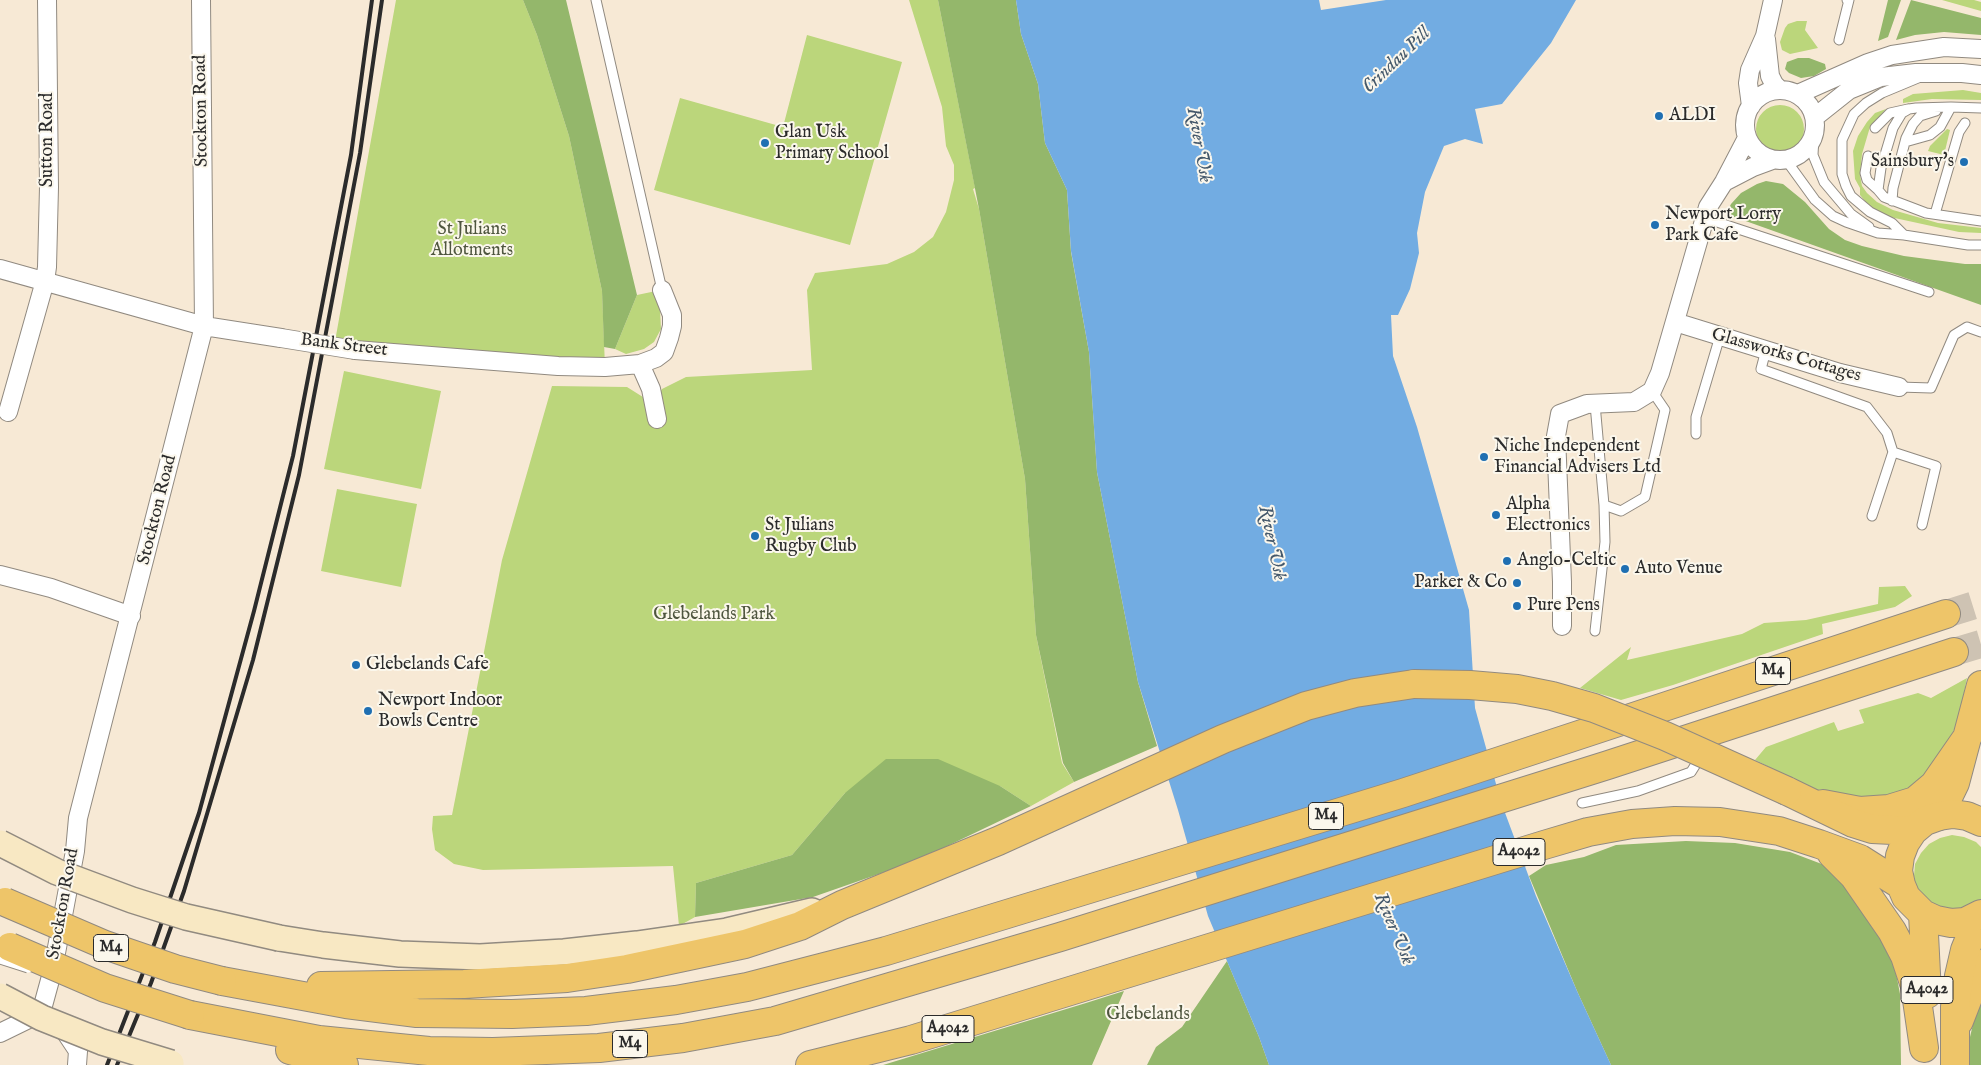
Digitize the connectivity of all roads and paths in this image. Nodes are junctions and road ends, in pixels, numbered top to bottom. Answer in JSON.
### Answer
{"nodes":[{"id":1,"x":47,"y":0,"type":"edge"},
{"id":2,"x":201,"y":0,"type":"edge"},
{"id":3,"x":596,"y":0,"type":"edge"},
{"id":4,"x":1773,"y":0,"type":"edge"},
{"id":5,"x":1847,"y":0,"type":"edge"},
{"id":6,"x":1765,"y":36,"type":"junction"},
{"id":7,"x":1839,"y":40,"type":"dead end"},
{"id":8,"x":1981,"y":49,"type":"edge"},
{"id":9,"x":1932,"y":73,"type":"junction"},
{"id":10,"x":1981,"y":75,"type":"edge"},
{"id":11,"x":1780,"y":90,"type":"junction"},
{"id":12,"x":1798,"y":94,"type":"junction"},
{"id":13,"x":1751,"y":106,"type":"junction"},
{"id":14,"x":1952,"y":107,"type":"junction"},
{"id":15,"x":1981,"y":108,"type":"edge"},
{"id":16,"x":1909,"y":109,"type":"junction"},
{"id":17,"x":1815,"y":117,"type":"junction"},
{"id":18,"x":1965,"y":123,"type":"dead end"},
{"id":19,"x":1875,"y":128,"type":"dead end"},
{"id":20,"x":1814,"y":136,"type":"junction"},
{"id":21,"x":1747,"y":138,"type":"junction"},
{"id":22,"x":1905,"y":142,"type":"junction"},
{"id":23,"x":1868,"y":156,"type":"dead end"},
{"id":24,"x":1779,"y":160,"type":"junction"},
{"id":25,"x":1724,"y":182,"type":"junction"},
{"id":26,"x":1878,"y":190,"type":"junction"},
{"id":27,"x":1892,"y":200,"type":"junction"},
{"id":28,"x":1935,"y":214,"type":"junction"},
{"id":29,"x":1705,"y":218,"type":"junction"},
{"id":30,"x":1981,"y":221,"type":"edge"},
{"id":31,"x":1878,"y":233,"type":"junction"},
{"id":32,"x":1904,"y":235,"type":"junction"},
{"id":33,"x":1981,"y":245,"type":"edge"},
{"id":34,"x":0,"y":269,"type":"edge"},
{"id":35,"x":45,"y":281,"type":"junction"},
{"id":36,"x":662,"y":290,"type":"joint"},
{"id":37,"x":1930,"y":292,"type":"dead end"},
{"id":38,"x":1675,"y":322,"type":"junction"},
{"id":39,"x":204,"y":326,"type":"junction"},
{"id":40,"x":1981,"y":332,"type":"edge"},
{"id":41,"x":1720,"y":336,"type":"junction"},
{"id":42,"x":1766,"y":350,"type":"junction"},
{"id":43,"x":640,"y":364,"type":"junction"},
{"id":44,"x":1899,"y":387,"type":"joint"},
{"id":45,"x":1652,"y":391,"type":"junction"},
{"id":46,"x":1595,"y":404,"type":"junction"},
{"id":47,"x":8,"y":412,"type":"dead end"},
{"id":48,"x":657,"y":418,"type":"dead end"},
{"id":49,"x":1696,"y":434,"type":"dead end"},
{"id":50,"x":1893,"y":452,"type":"junction"},
{"id":51,"x":1604,"y":505,"type":"junction"},
{"id":52,"x":1872,"y":516,"type":"dead end"},
{"id":53,"x":1922,"y":525,"type":"dead end"},
{"id":54,"x":0,"y":575,"type":"edge"},
{"id":55,"x":1946,"y":614,"type":"tunnel mouth"},
{"id":56,"x":131,"y":616,"type":"junction"},
{"id":57,"x":1562,"y":626,"type":"dead end"},
{"id":58,"x":1595,"y":631,"type":"dead end"},
{"id":59,"x":1954,"y":652,"type":"tunnel mouth"},
{"id":60,"x":1981,"y":685,"type":"edge"},
{"id":61,"x":1719,"y":728,"type":"junction"},
{"id":62,"x":1968,"y":736,"type":"junction"},
{"id":63,"x":1799,"y":796,"type":"junction"},
{"id":64,"x":1582,"y":803,"type":"dead end"},
{"id":65,"x":1939,"y":816,"type":"junction"},
{"id":66,"x":1981,"y":822,"type":"edge"},
{"id":67,"x":1913,"y":831,"type":"junction"},
{"id":68,"x":0,"y":843,"type":"edge"},
{"id":69,"x":1819,"y":844,"type":"junction"},
{"id":70,"x":1901,"y":885,"type":"junction"},
{"id":71,"x":2,"y":901,"type":"edge"},
{"id":72,"x":842,"y":905,"type":"junction"},
{"id":73,"x":1923,"y":914,"type":"junction"},
{"id":74,"x":1980,"y":915,"type":"edge"},
{"id":75,"x":3,"y":949,"type":"edge"},
{"id":76,"x":1981,"y":964,"type":"edge"},
{"id":77,"x":230,"y":983,"type":"junction"},
{"id":78,"x":0,"y":996,"type":"edge"},
{"id":79,"x":41,"y":1013,"type":"junction"},
{"id":80,"x":190,"y":1015,"type":"junction"},
{"id":81,"x":1956,"y":1031,"type":"junction"},
{"id":82,"x":0,"y":1033,"type":"edge"},
{"id":83,"x":1924,"y":1057,"type":"edge"},
{"id":84,"x":173,"y":1064,"type":"edge"},
{"id":85,"x":77,"y":1065,"type":"edge"},
{"id":86,"x":344,"y":1065,"type":"edge"},
{"id":87,"x":810,"y":1065,"type":"edge"},
{"id":88,"x":1955,"y":1065,"type":"edge"}],
"edges":[{"from":1,"to":35,"type":"street","name":"Sutton Road"},
{"from":2,"to":39,"type":"street","name":"Stockton Road"},
{"from":3,"to":36,"type":"lane"},
{"from":4,"to":6,"type":"street"},
{"from":5,"to":7,"type":"lane"},
{"from":6,"to":11,"type":"street"},
{"from":6,"to":13,"type":"street"},
{"from":8,"to":12,"type":"street"},
{"from":9,"to":10,"type":"street"},
{"from":9,"to":17,"type":"street"},
{"from":9,"to":32,"type":"lane"},
{"from":11,"to":12,"type":"street"},
{"from":11,"to":13,"type":"street"},
{"from":12,"to":17,"type":"street"},
{"from":13,"to":21,"type":"street"},
{"from":14,"to":15,"type":"lane"},
{"from":14,"to":16,"type":"lane"},
{"from":14,"to":22,"type":"lane"},
{"from":14,"to":22,"type":"lane"},
{"from":16,"to":19,"type":"lane"},
{"from":16,"to":26,"type":"lane"},
{"from":17,"to":20,"type":"street"},
{"from":18,"to":28,"type":"lane"},
{"from":20,"to":24,"type":"street"},
{"from":20,"to":31,"type":"lane"},
{"from":21,"to":24,"type":"street"},
{"from":21,"to":25,"type":"street"},
{"from":22,"to":27,"type":"lane"},
{"from":23,"to":26,"type":"lane"},
{"from":24,"to":25,"type":"street"},
{"from":24,"to":31,"type":"lane"},
{"from":25,"to":29,"type":"street"},
{"from":26,"to":27,"type":"lane"},
{"from":27,"to":28,"type":"lane"},
{"from":28,"to":30,"type":"lane"},
{"from":29,"to":37,"type":"lane"},
{"from":29,"to":38,"type":"street"},
{"from":31,"to":32,"type":"lane"},
{"from":32,"to":33,"type":"lane"},
{"from":34,"to":35,"type":"street","name":"Bank Street"},
{"from":35,"to":39,"type":"street","name":"Bank Street"},
{"from":35,"to":47,"type":"street","name":"Sutton Road"},
{"from":36,"to":43,"type":"street"},
{"from":38,"to":41,"type":"street","name":"Glassworks Cottages"},
{"from":38,"to":45,"type":"street"},
{"from":39,"to":43,"type":"street","name":"Bank Street","bridge":true},
{"from":39,"to":56,"type":"street","name":"Stockton Road"},
{"from":40,"to":44,"type":"lane"},
{"from":41,"to":42,"type":"street","name":"Glassworks Cottages"},
{"from":41,"to":49,"type":"lane"},
{"from":42,"to":44,"type":"street","name":"Glassworks Cottages"},
{"from":42,"to":50,"type":"lane"},
{"from":43,"to":48,"type":"street"},
{"from":45,"to":46,"type":"street"},
{"from":45,"to":51,"type":"lane"},
{"from":46,"to":51,"type":"lane"},
{"from":46,"to":57,"type":"street"},
{"from":50,"to":52,"type":"lane"},
{"from":50,"to":53,"type":"lane"},
{"from":51,"to":58,"type":"lane"},
{"from":54,"to":56,"type":"street"},
{"from":55,"to":77,"type":"main road","number":"M4"},
{"from":56,"to":79,"type":"street","name":"Stockton Road"},
{"from":59,"to":61,"type":"main road","number":"M4"},
{"from":60,"to":62,"type":"main road"},
{"from":61,"to":64,"type":"lane"},
{"from":61,"to":80,"type":"main road","number":"M4"},
{"from":62,"to":63,"type":"main road"},
{"from":62,"to":65,"type":"main road"},
{"from":63,"to":67,"type":"main road"},
{"from":63,"to":72,"type":"main road","bridge":true},
{"from":65,"to":66,"type":"main road"},
{"from":65,"to":67,"type":"main road"},
{"from":67,"to":70,"type":"main road"},
{"from":68,"to":72,"type":"main road","bridge":true},
{"from":69,"to":70,"type":"main road","number":"A4042"},
{"from":69,"to":83,"type":"main road","number":"A4042"},
{"from":69,"to":87,"type":"main road","number":"A4042"},
{"from":70,"to":73,"type":"main road"},
{"from":71,"to":77,"type":"main road","number":"M4","bridge":true},
{"from":72,"to":77,"type":"main road","number":"M4"},
{"from":73,"to":74,"type":"main road"},
{"from":73,"to":83,"type":"main road","number":"A4042"},
{"from":74,"to":81,"type":"main road","number":"A4042"},
{"from":75,"to":80,"type":"main road","number":"M4","bridge":true},
{"from":76,"to":81,"type":"main road","number":"A4042"},
{"from":78,"to":84,"type":"main road","bridge":true},
{"from":79,"to":82,"type":"street"},
{"from":79,"to":85,"type":"street"},
{"from":80,"to":86,"type":"main road","number":"M4"},
{"from":81,"to":88,"type":"main road","number":"A4042"}]}
